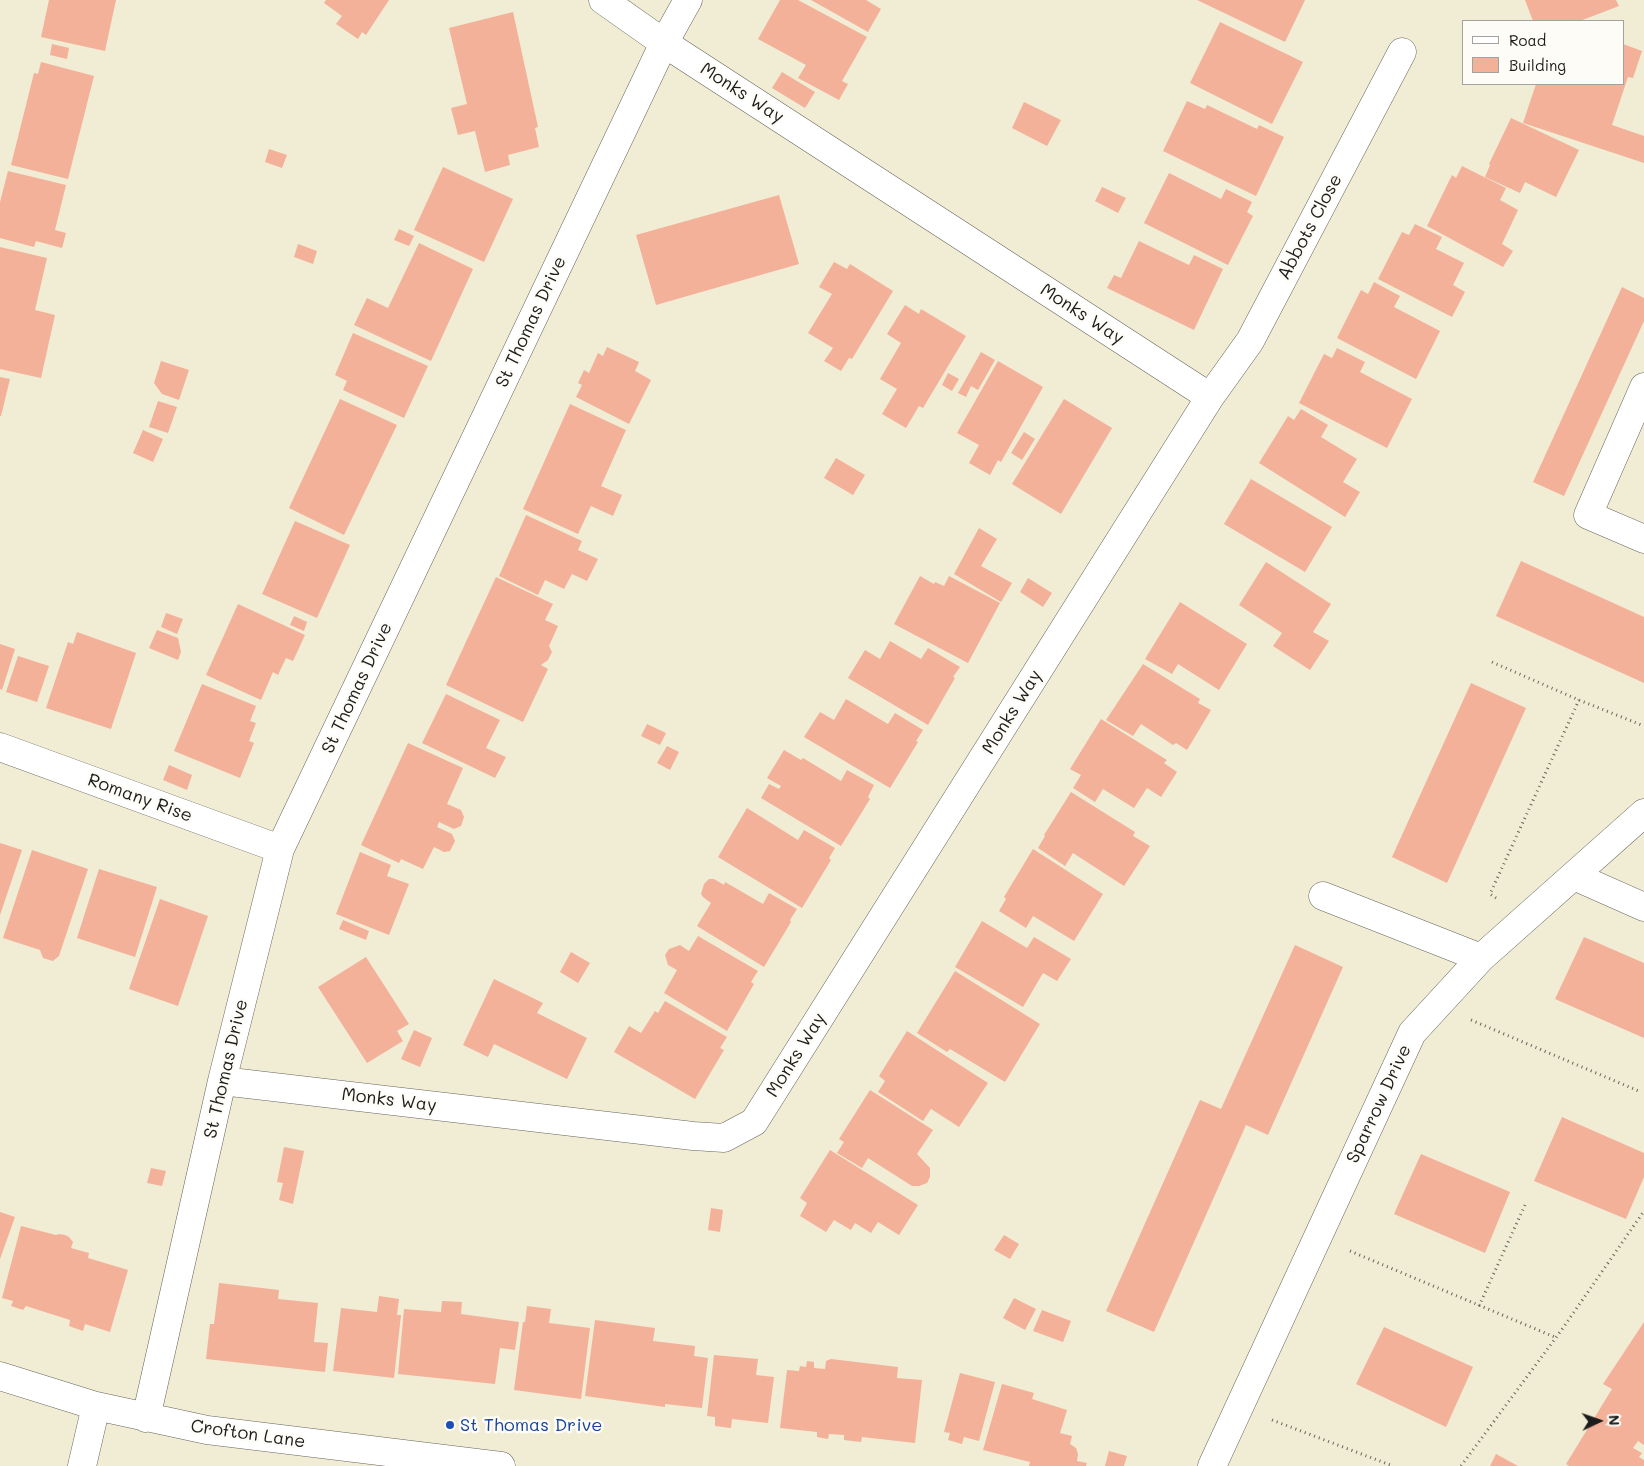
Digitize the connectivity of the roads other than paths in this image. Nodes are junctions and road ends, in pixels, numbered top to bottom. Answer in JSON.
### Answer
{"nodes":[{"id":1,"x":603,"y":0,"type":"edge"},
{"id":2,"x":688,"y":0,"type":"edge"},
{"id":3,"x":664,"y":42,"type":"junction"},
{"id":4,"x":1402,"y":52,"type":"dead end"},
{"id":5,"x":1644,"y":387,"type":"edge"},
{"id":6,"x":1210,"y":397,"type":"junction"},
{"id":7,"x":1644,"y":539,"type":"edge"},
{"id":8,"x":0,"y":747,"type":"edge"},
{"id":9,"x":1644,"y":813,"type":"edge"},
{"id":10,"x":280,"y":850,"type":"junction"},
{"id":11,"x":1574,"y":876,"type":"junction"},
{"id":12,"x":1324,"y":896,"type":"dead end"},
{"id":13,"x":1644,"y":907,"type":"edge"},
{"id":14,"x":1481,"y":958,"type":"junction"},
{"id":15,"x":222,"y":1081,"type":"junction"},
{"id":16,"x":0,"y":1376,"type":"edge"},
{"id":17,"x":96,"y":1406,"type":"junction"},
{"id":18,"x":146,"y":1418,"type":"junction"},
{"id":19,"x":82,"y":1466,"type":"edge"},
{"id":20,"x":501,"y":1466,"type":"edge"},
{"id":21,"x":1212,"y":1466,"type":"edge"}],
"edges":[{"from":1,"to":3,"type":"street"},
{"from":2,"to":3,"type":"street","name":"St Thomas Drive"},
{"from":3,"to":6,"type":"street","name":"Monks Way"},
{"from":3,"to":10,"type":"street","name":"St Thomas Drive"},
{"from":4,"to":6,"type":"street","name":"Abbots Close"},
{"from":5,"to":7,"type":"street"},
{"from":6,"to":15,"type":"street","name":"Monks Way"},
{"from":8,"to":10,"type":"street","name":"Romany Rise"},
{"from":9,"to":11,"type":"street","name":"Sparrow Drive"},
{"from":10,"to":15,"type":"street","name":"St Thomas Drive"},
{"from":11,"to":13,"type":"street"},
{"from":11,"to":14,"type":"street","name":"Sparrow Drive"},
{"from":12,"to":14,"type":"street"},
{"from":14,"to":21,"type":"street","name":"Sparrow Drive"},
{"from":15,"to":18,"type":"street","name":"St Thomas Drive"},
{"from":16,"to":17,"type":"street","name":"Crofton Lane"},
{"from":17,"to":18,"type":"street","name":"Crofton Lane"},
{"from":17,"to":19,"type":"street"},
{"from":18,"to":20,"type":"street","name":"Crofton Lane"}]}
